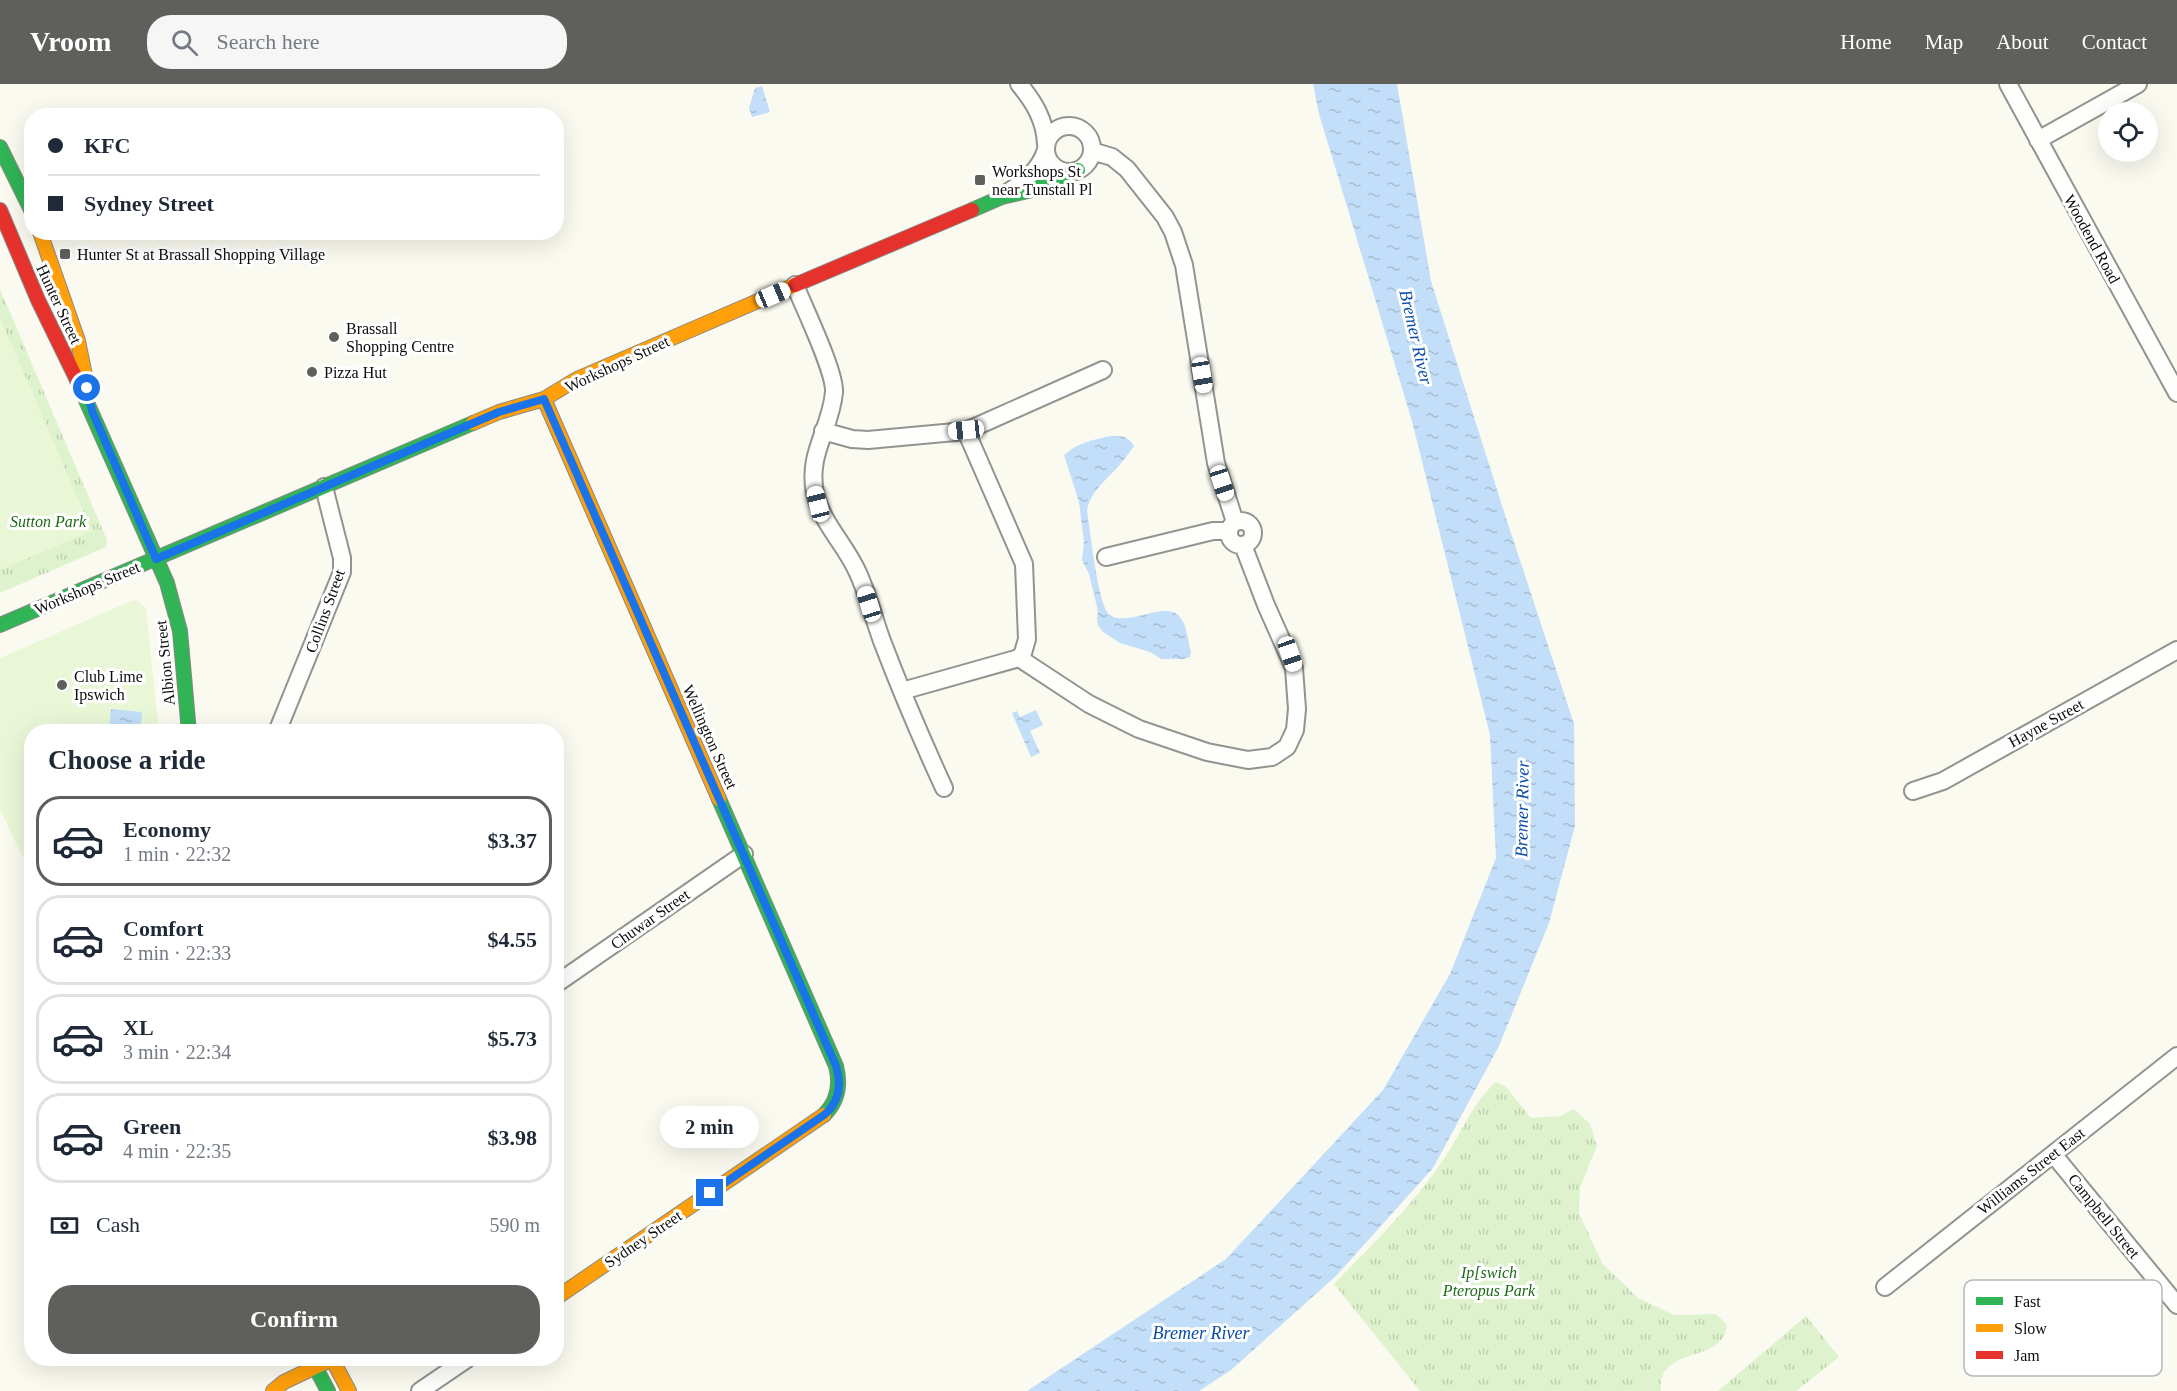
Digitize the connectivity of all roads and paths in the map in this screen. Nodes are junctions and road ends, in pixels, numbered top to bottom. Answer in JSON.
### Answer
{"nodes":[{"id":1,"x":2008,"y":84,"type":"edge"},
{"id":2,"x":2138,"y":84,"type":"edge"},
{"id":3,"x":1024,"y":90,"type":"edge"},
{"id":4,"x":1067,"y":126,"type":"junction"},
{"id":5,"x":2038,"y":140,"type":"junction"},
{"id":6,"x":0,"y":147,"type":"edge"},
{"id":7,"x":1046,"y":147,"type":"junction"},
{"id":8,"x":1092,"y":151,"type":"junction"},
{"id":9,"x":1078,"y":170,"type":"junction"},
{"id":10,"x":24,"y":196,"type":"edge"},
{"id":11,"x":1002,"y":197,"type":"junction"},
{"id":12,"x":0,"y":210,"type":"edge"},
{"id":13,"x":43,"y":240,"type":"edge"},
{"id":14,"x":795,"y":285,"type":"junction"},
{"id":15,"x":1103,"y":370,"type":"dead end"},
{"id":16,"x":2177,"y":393,"type":"edge"},
{"id":17,"x":544,"y":399,"type":"junction"},
{"id":18,"x":92,"y":411,"type":"junction"},
{"id":19,"x":966,"y":430,"type":"junction"},
{"id":20,"x":823,"y":431,"type":"junction"},
{"id":21,"x":324,"y":487,"type":"junction"},
{"id":22,"x":1232,"y":526,"type":"junction"},
{"id":23,"x":1106,"y":557,"type":"dead end"},
{"id":24,"x":156,"y":559,"type":"junction"},
{"id":25,"x":0,"y":625,"type":"edge"},
{"id":26,"x":2177,"y":650,"type":"edge"},
{"id":27,"x":1019,"y":658,"type":"junction"},
{"id":28,"x":902,"y":691,"type":"junction"},
{"id":29,"x":188,"y":724,"type":"edge"},
{"id":30,"x":280,"y":724,"type":"edge"},
{"id":31,"x":944,"y":788,"type":"dead end"},
{"id":32,"x":1913,"y":791,"type":"dead end"},
{"id":33,"x":744,"y":854,"type":"junction"},
{"id":34,"x":564,"y":978,"type":"edge"},
{"id":35,"x":2177,"y":1056,"type":"edge"},
{"id":36,"x":838,"y":1091,"type":"joint"},
{"id":37,"x":2053,"y":1154,"type":"junction"},
{"id":38,"x":2156,"y":1280,"type":"edge"},
{"id":39,"x":1885,"y":1287,"type":"dead end"},
{"id":40,"x":2162,"y":1287,"type":"edge"},
{"id":41,"x":564,"y":1293,"type":"edge"},
{"id":42,"x":2177,"y":1305,"type":"edge"},
{"id":43,"x":308,"y":1366,"type":"edge"},
{"id":44,"x":315,"y":1366,"type":"edge"},
{"id":45,"x":336,"y":1366,"type":"edge"},
{"id":46,"x":457,"y":1366,"type":"edge"},
{"id":47,"x":273,"y":1391,"type":"edge"},
{"id":48,"x":328,"y":1391,"type":"edge"},
{"id":49,"x":349,"y":1391,"type":"edge"},
{"id":50,"x":420,"y":1391,"type":"edge"}],
"edges":[{"from":1,"to":5,"type":"street","name":"Woodend Road"},
{"from":2,"to":5,"type":"street"},
{"from":3,"to":4,"type":"street"},
{"from":3,"to":7,"type":"street"},
{"from":4,"to":7,"type":"street"},
{"from":4,"to":8,"type":"street"},
{"from":5,"to":16,"type":"street","name":"Woodend Road"},
{"from":6,"to":10,"type":"street"},
{"from":7,"to":9,"type":"street"},
{"from":7,"to":11,"type":"street","name":"Workshops Street"},
{"from":8,"to":9,"type":"street"},
{"from":8,"to":22,"type":"street"},
{"from":9,"to":11,"type":"street","name":"Workshops Street"},
{"from":11,"to":14,"type":"street","name":"Workshops Street"},
{"from":12,"to":18,"type":"street","name":"Hunter Street"},
{"from":13,"to":18,"type":"street","name":"Hunter Street"},
{"from":14,"to":17,"type":"street","name":"Workshops Street"},
{"from":14,"to":20,"type":"street"},
{"from":15,"to":19,"type":"street"},
{"from":17,"to":21,"type":"street","name":"Workshops Street"},
{"from":17,"to":33,"type":"street","name":"Wellington Street"},
{"from":18,"to":24,"type":"street","name":"Hunter Street"},
{"from":19,"to":20,"type":"street"},
{"from":19,"to":27,"type":"street"},
{"from":20,"to":28,"type":"street"},
{"from":21,"to":24,"type":"street","name":"Workshops Street"},
{"from":21,"to":30,"type":"street","name":"Collins Street"},
{"from":22,"to":23,"type":"street"},
{"from":22,"to":27,"type":"street"},
{"from":24,"to":25,"type":"street","name":"Workshops Street"},
{"from":24,"to":29,"type":"street","name":"Albion Street"},
{"from":26,"to":32,"type":"street","name":"Hayne Street"},
{"from":27,"to":28,"type":"street"},
{"from":28,"to":31,"type":"street"},
{"from":33,"to":34,"type":"street","name":"Chuwar Street"},
{"from":33,"to":36,"type":"street","name":"Wellington Street"},
{"from":35,"to":37,"type":"street","name":"Williams Street East"},
{"from":36,"to":41,"type":"street","name":"Sydney Street"},
{"from":37,"to":38,"type":"street","name":"Campbell Street"},
{"from":37,"to":39,"type":"street","name":"Williams Street East"},
{"from":40,"to":42,"type":"street","name":"Campbell Street"},
{"from":43,"to":47,"type":"street"},
{"from":44,"to":48,"type":"street"},
{"from":45,"to":49,"type":"street"},
{"from":46,"to":50,"type":"street"}]}
